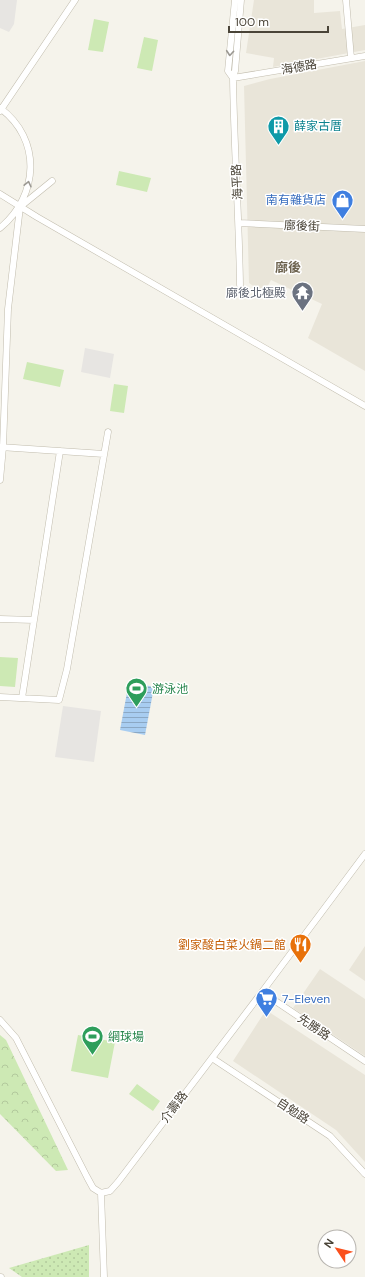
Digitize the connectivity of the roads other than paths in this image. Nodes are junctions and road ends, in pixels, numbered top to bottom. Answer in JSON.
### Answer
{"nodes":[{"id":1,"x":75,"y":0,"type":"edge"},
{"id":2,"x":235,"y":0,"type":"edge"},
{"id":3,"x":241,"y":0,"type":"edge"},
{"id":4,"x":346,"y":0,"type":"edge"},
{"id":5,"x":365,"y":56,"type":"edge"},
{"id":6,"x":351,"y":58,"type":"junction"},
{"id":7,"x":232,"y":78,"type":"junction"},
{"id":8,"x":1,"y":110,"type":"edge"},
{"id":9,"x":52,"y":181,"type":"dead end"},
{"id":10,"x":0,"y":194,"type":"edge"},
{"id":11,"x":20,"y":207,"type":"junction"},
{"id":12,"x":239,"y":222,"type":"junction"},
{"id":13,"x":0,"y":228,"type":"edge"},
{"id":14,"x":365,"y":229,"type":"edge"},
{"id":15,"x":240,"y":285,"type":"dead end"},
{"id":16,"x":365,"y":406,"type":"edge"},
{"id":17,"x":108,"y":432,"type":"dead end"},
{"id":18,"x":2,"y":447,"type":"edge"},
{"id":19,"x":60,"y":451,"type":"junction"},
{"id":20,"x":104,"y":454,"type":"junction"},
{"id":21,"x":0,"y":480,"type":"edge"},
{"id":22,"x":0,"y":619,"type":"edge"},
{"id":23,"x":34,"y":620,"type":"junction"},
{"id":24,"x":0,"y":697,"type":"edge"},
{"id":25,"x":22,"y":698,"type":"junction"},
{"id":26,"x":365,"y":854,"type":"edge"},
{"id":27,"x":362,"y":862,"type":"edge"},
{"id":28,"x":262,"y":992,"type":"junction"},
{"id":29,"x":0,"y":1020,"type":"edge"},
{"id":30,"x":212,"y":1058,"type":"junction"},
{"id":31,"x":365,"y":1061,"type":"edge"},
{"id":32,"x":365,"y":1174,"type":"edge"},
{"id":33,"x":100,"y":1193,"type":"junction"},
{"id":34,"x":104,"y":1277,"type":"edge"}],
"edges":[{"from":1,"to":8,"type":"street"},
{"from":2,"to":7,"type":"street","name":"海平路","one_way":true},
{"from":3,"to":7,"type":"street","name":"海平路"},
{"from":4,"to":6,"type":"street"},
{"from":5,"to":6,"type":"street","name":"海德路"},
{"from":6,"to":7,"type":"street","name":"海德路"},
{"from":7,"to":12,"type":"street","name":"海平路"},
{"from":11,"to":8,"type":"street","one_way":true},
{"from":9,"to":11,"type":"street"},
{"from":10,"to":11,"type":"street"},
{"from":11,"to":13,"type":"street"},
{"from":11,"to":16,"type":"street"},
{"from":11,"to":18,"type":"street"},
{"from":12,"to":14,"type":"street","name":"廍後街"},
{"from":12,"to":15,"type":"street","name":"海平路"},
{"from":17,"to":20,"type":"street"},
{"from":18,"to":19,"type":"street"},
{"from":18,"to":21,"type":"street"},
{"from":19,"to":20,"type":"street"},
{"from":19,"to":23,"type":"street"},
{"from":20,"to":25,"type":"street"},
{"from":22,"to":23,"type":"street"},
{"from":23,"to":25,"type":"street"},
{"from":24,"to":25,"type":"street"},
{"from":26,"to":27,"type":"street","name":"介壽路"},
{"from":27,"to":28,"type":"street","name":"介壽路"},
{"from":28,"to":30,"type":"street","name":"介壽路"},
{"from":28,"to":31,"type":"street","name":"先勝路"},
{"from":29,"to":33,"type":"street"},
{"from":30,"to":32,"type":"street","name":"自勉路"},
{"from":30,"to":33,"type":"street","name":"介壽路"},
{"from":33,"to":34,"type":"street"}]}
